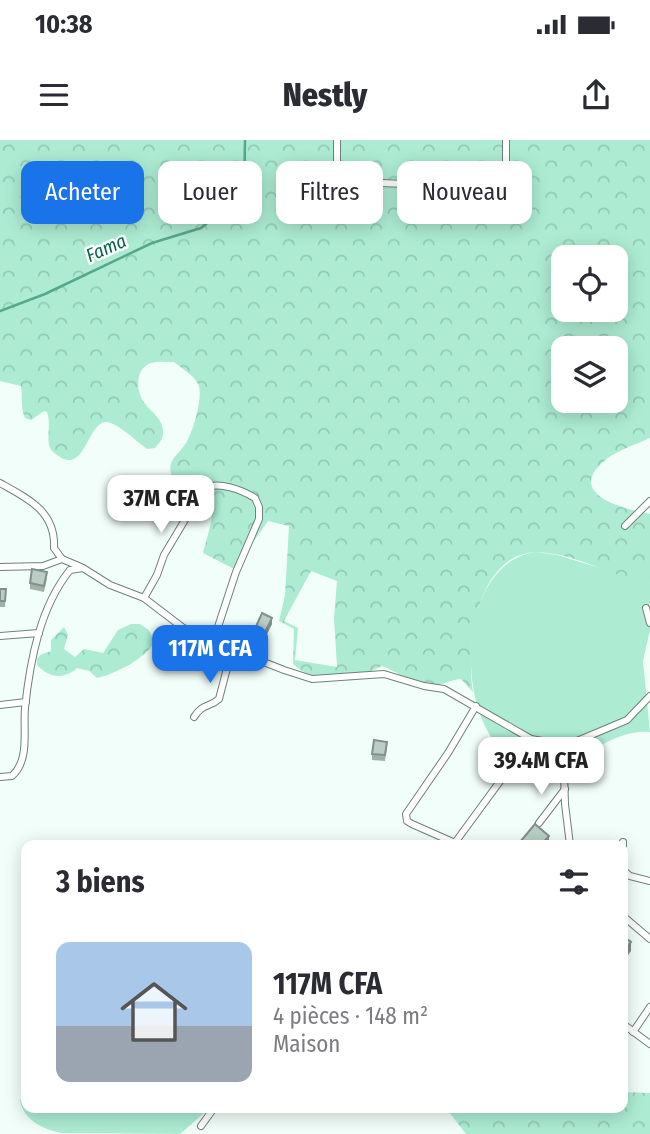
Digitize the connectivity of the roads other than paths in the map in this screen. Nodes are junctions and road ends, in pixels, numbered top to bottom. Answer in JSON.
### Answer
{"nodes":[{"id":1,"x":337,"y":140,"type":"edge"},
{"id":2,"x":506,"y":140,"type":"edge"},
{"id":3,"x":0,"y":483,"type":"edge"},
{"id":4,"x":650,"y":501,"type":"edge"},
{"id":5,"x":625,"y":526,"type":"dead end"},
{"id":6,"x":62,"y":559,"type":"junction"},
{"id":7,"x":0,"y":568,"type":"edge"},
{"id":8,"x":83,"y":568,"type":"junction"},
{"id":9,"x":144,"y":598,"type":"junction"},
{"id":10,"x":646,"y":608,"type":"dead end"},
{"id":11,"x":650,"y":623,"type":"edge"},
{"id":12,"x":39,"y":633,"type":"junction"},
{"id":13,"x":0,"y":636,"type":"edge"},
{"id":14,"x":213,"y":642,"type":"junction"},
{"id":15,"x":232,"y":649,"type":"junction"},
{"id":16,"x":650,"y":696,"type":"edge"},
{"id":17,"x":26,"y":702,"type":"junction"},
{"id":18,"x":0,"y":705,"type":"edge"},
{"id":19,"x":476,"y":706,"type":"junction"},
{"id":20,"x":194,"y":717,"type":"dead end"},
{"id":21,"x":531,"y":739,"type":"junction"},
{"id":22,"x":563,"y":742,"type":"junction"},
{"id":23,"x":0,"y":777,"type":"edge"},
{"id":24,"x":565,"y":789,"type":"junction"},
{"id":25,"x":539,"y":823,"type":"edge"},
{"id":26,"x":446,"y":840,"type":"edge"},
{"id":27,"x":457,"y":840,"type":"edge"},
{"id":28,"x":570,"y":840,"type":"edge"},
{"id":29,"x":628,"y":874,"type":"edge"},
{"id":30,"x":650,"y":881,"type":"edge"},
{"id":31,"x":628,"y":922,"type":"edge"},
{"id":32,"x":650,"y":939,"type":"edge"},
{"id":33,"x":650,"y":1007,"type":"edge"},
{"id":34,"x":628,"y":1028,"type":"edge"},
{"id":35,"x":633,"y":1032,"type":"junction"},
{"id":36,"x":650,"y":1044,"type":"edge"},
{"id":37,"x":210,"y":1113,"type":"edge"},
{"id":38,"x":201,"y":1126,"type":"dead end"}],
"edges":[{"from":1,"to":2,"type":"street"},
{"from":3,"to":6,"type":"street"},
{"from":4,"to":5,"type":"street"},
{"from":6,"to":7,"type":"street"},
{"from":6,"to":8,"type":"street"},
{"from":8,"to":9,"type":"street"},
{"from":8,"to":12,"type":"street"},
{"from":9,"to":14,"type":"street"},
{"from":9,"to":14,"type":"street"},
{"from":10,"to":11,"type":"street"},
{"from":12,"to":13,"type":"street"},
{"from":12,"to":17,"type":"street"},
{"from":14,"to":15,"type":"street"},
{"from":15,"to":19,"type":"street"},
{"from":15,"to":20,"type":"street"},
{"from":16,"to":22,"type":"street"},
{"from":17,"to":18,"type":"street"},
{"from":17,"to":23,"type":"street"},
{"from":19,"to":21,"type":"street"},
{"from":19,"to":26,"type":"street"},
{"from":21,"to":22,"type":"street"},
{"from":21,"to":27,"type":"street"},
{"from":22,"to":24,"type":"street"},
{"from":24,"to":25,"type":"street"},
{"from":24,"to":28,"type":"street"},
{"from":29,"to":30,"type":"street"},
{"from":31,"to":32,"type":"street"},
{"from":33,"to":35,"type":"street"},
{"from":34,"to":35,"type":"street"},
{"from":35,"to":36,"type":"street"},
{"from":37,"to":38,"type":"street"}]}
